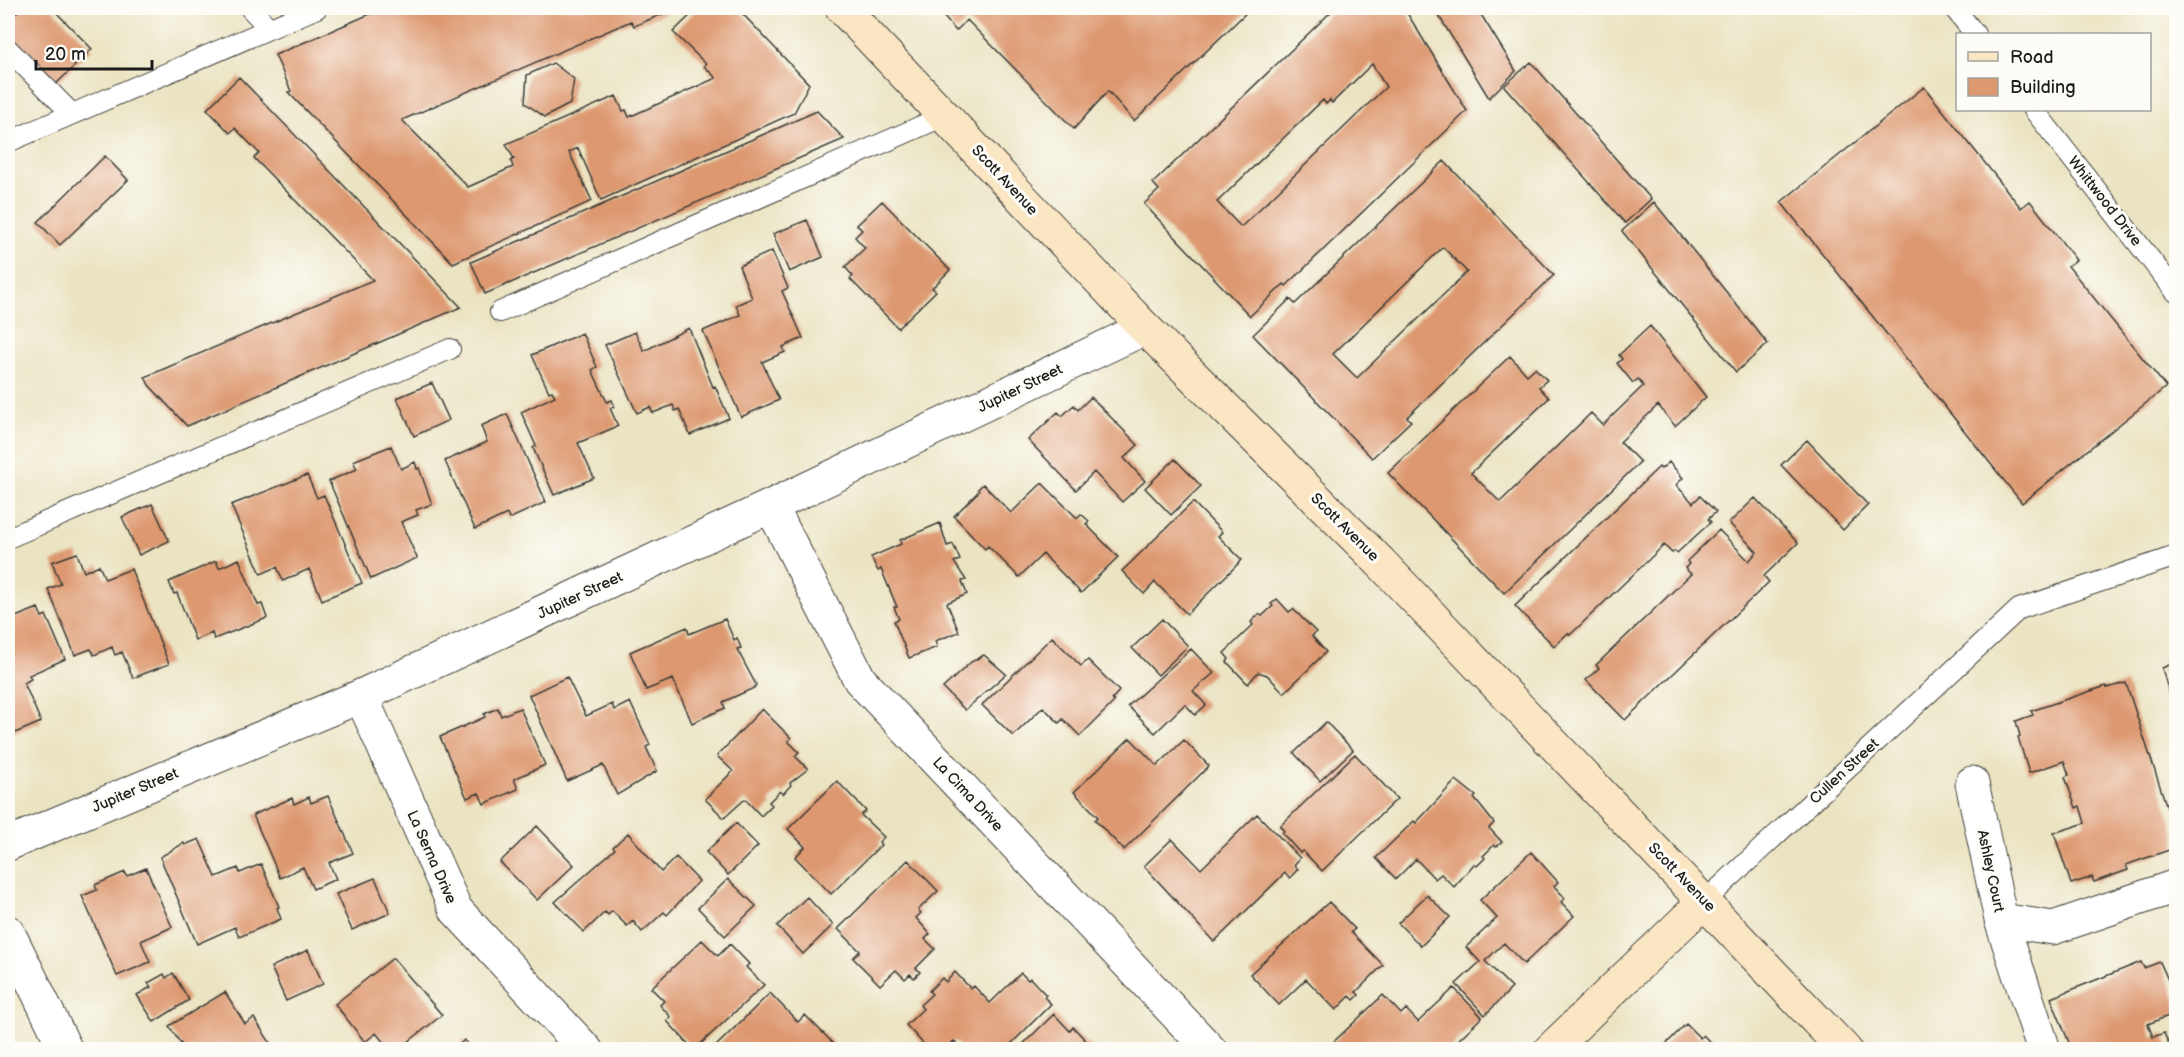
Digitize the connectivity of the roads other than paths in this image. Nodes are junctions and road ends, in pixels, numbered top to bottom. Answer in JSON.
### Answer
{"nodes":[{"id":1,"x":250,"y":8,"type":"edge"},
{"id":2,"x":317,"y":8,"type":"edge"},
{"id":3,"x":842,"y":8,"type":"edge"},
{"id":4,"x":1954,"y":8,"type":"edge"},
{"id":5,"x":269,"y":28,"type":"junction"},
{"id":6,"x":1974,"y":33,"type":"edge"},
{"id":7,"x":8,"y":50,"type":"edge"},
{"id":8,"x":2035,"y":111,"type":"edge"},
{"id":9,"x":71,"y":113,"type":"junction"},
{"id":10,"x":944,"y":116,"type":"junction"},
{"id":11,"x":8,"y":142,"type":"edge"},
{"id":12,"x":2176,"y":291,"type":"edge"},
{"id":13,"x":500,"y":312,"type":"dead end"},
{"id":14,"x":1145,"y":328,"type":"junction"},
{"id":15,"x":450,"y":349,"type":"dead end"},
{"id":16,"x":771,"y":506,"type":"junction"},
{"id":17,"x":8,"y":538,"type":"edge"},
{"id":18,"x":2176,"y":556,"type":"edge"},
{"id":19,"x":360,"y":696,"type":"junction"},
{"id":20,"x":1972,"y":783,"type":"dead end"},
{"id":21,"x":8,"y":844,"type":"edge"},
{"id":22,"x":2176,"y":886,"type":"edge"},
{"id":23,"x":1705,"y":901,"type":"junction"},
{"id":24,"x":2001,"y":921,"type":"junction"},
{"id":25,"x":8,"y":932,"type":"edge"},
{"id":26,"x":66,"y":1050,"type":"edge"},
{"id":27,"x":586,"y":1050,"type":"edge"},
{"id":28,"x":1210,"y":1050,"type":"edge"},
{"id":29,"x":1550,"y":1050,"type":"edge"},
{"id":30,"x":1845,"y":1050,"type":"edge"},
{"id":31,"x":2044,"y":1050,"type":"edge"}],
"edges":[{"from":1,"to":5,"type":"lane"},
{"from":2,"to":5,"type":"lane"},
{"from":3,"to":10,"type":"street","name":"Scott Avenue"},
{"from":4,"to":6,"type":"lane"},
{"from":5,"to":9,"type":"lane"},
{"from":7,"to":9,"type":"lane"},
{"from":8,"to":12,"type":"lane","name":"Whittwood Drive"},
{"from":9,"to":11,"type":"lane"},
{"from":10,"to":13,"type":"lane"},
{"from":10,"to":14,"type":"street","name":"Scott Avenue"},
{"from":14,"to":16,"type":"street","name":"Jupiter Street"},
{"from":14,"to":23,"type":"street","name":"Scott Avenue"},
{"from":15,"to":17,"type":"lane"},
{"from":16,"to":19,"type":"street","name":"Jupiter Street"},
{"from":16,"to":28,"type":"street","name":"La Cima Drive"},
{"from":18,"to":23,"type":"lane","name":"Cullen Street"},
{"from":19,"to":21,"type":"street","name":"Jupiter Street"},
{"from":19,"to":27,"type":"street","name":"La Serna Drive"},
{"from":20,"to":24,"type":"street","name":"Ashley Court"},
{"from":22,"to":24,"type":"street","name":"Ashley Court"},
{"from":23,"to":29,"type":"street","name":"Cullen Street"},
{"from":23,"to":30,"type":"street","name":"Scott Avenue"},
{"from":24,"to":31,"type":"street"},
{"from":25,"to":26,"type":"street"}]}
